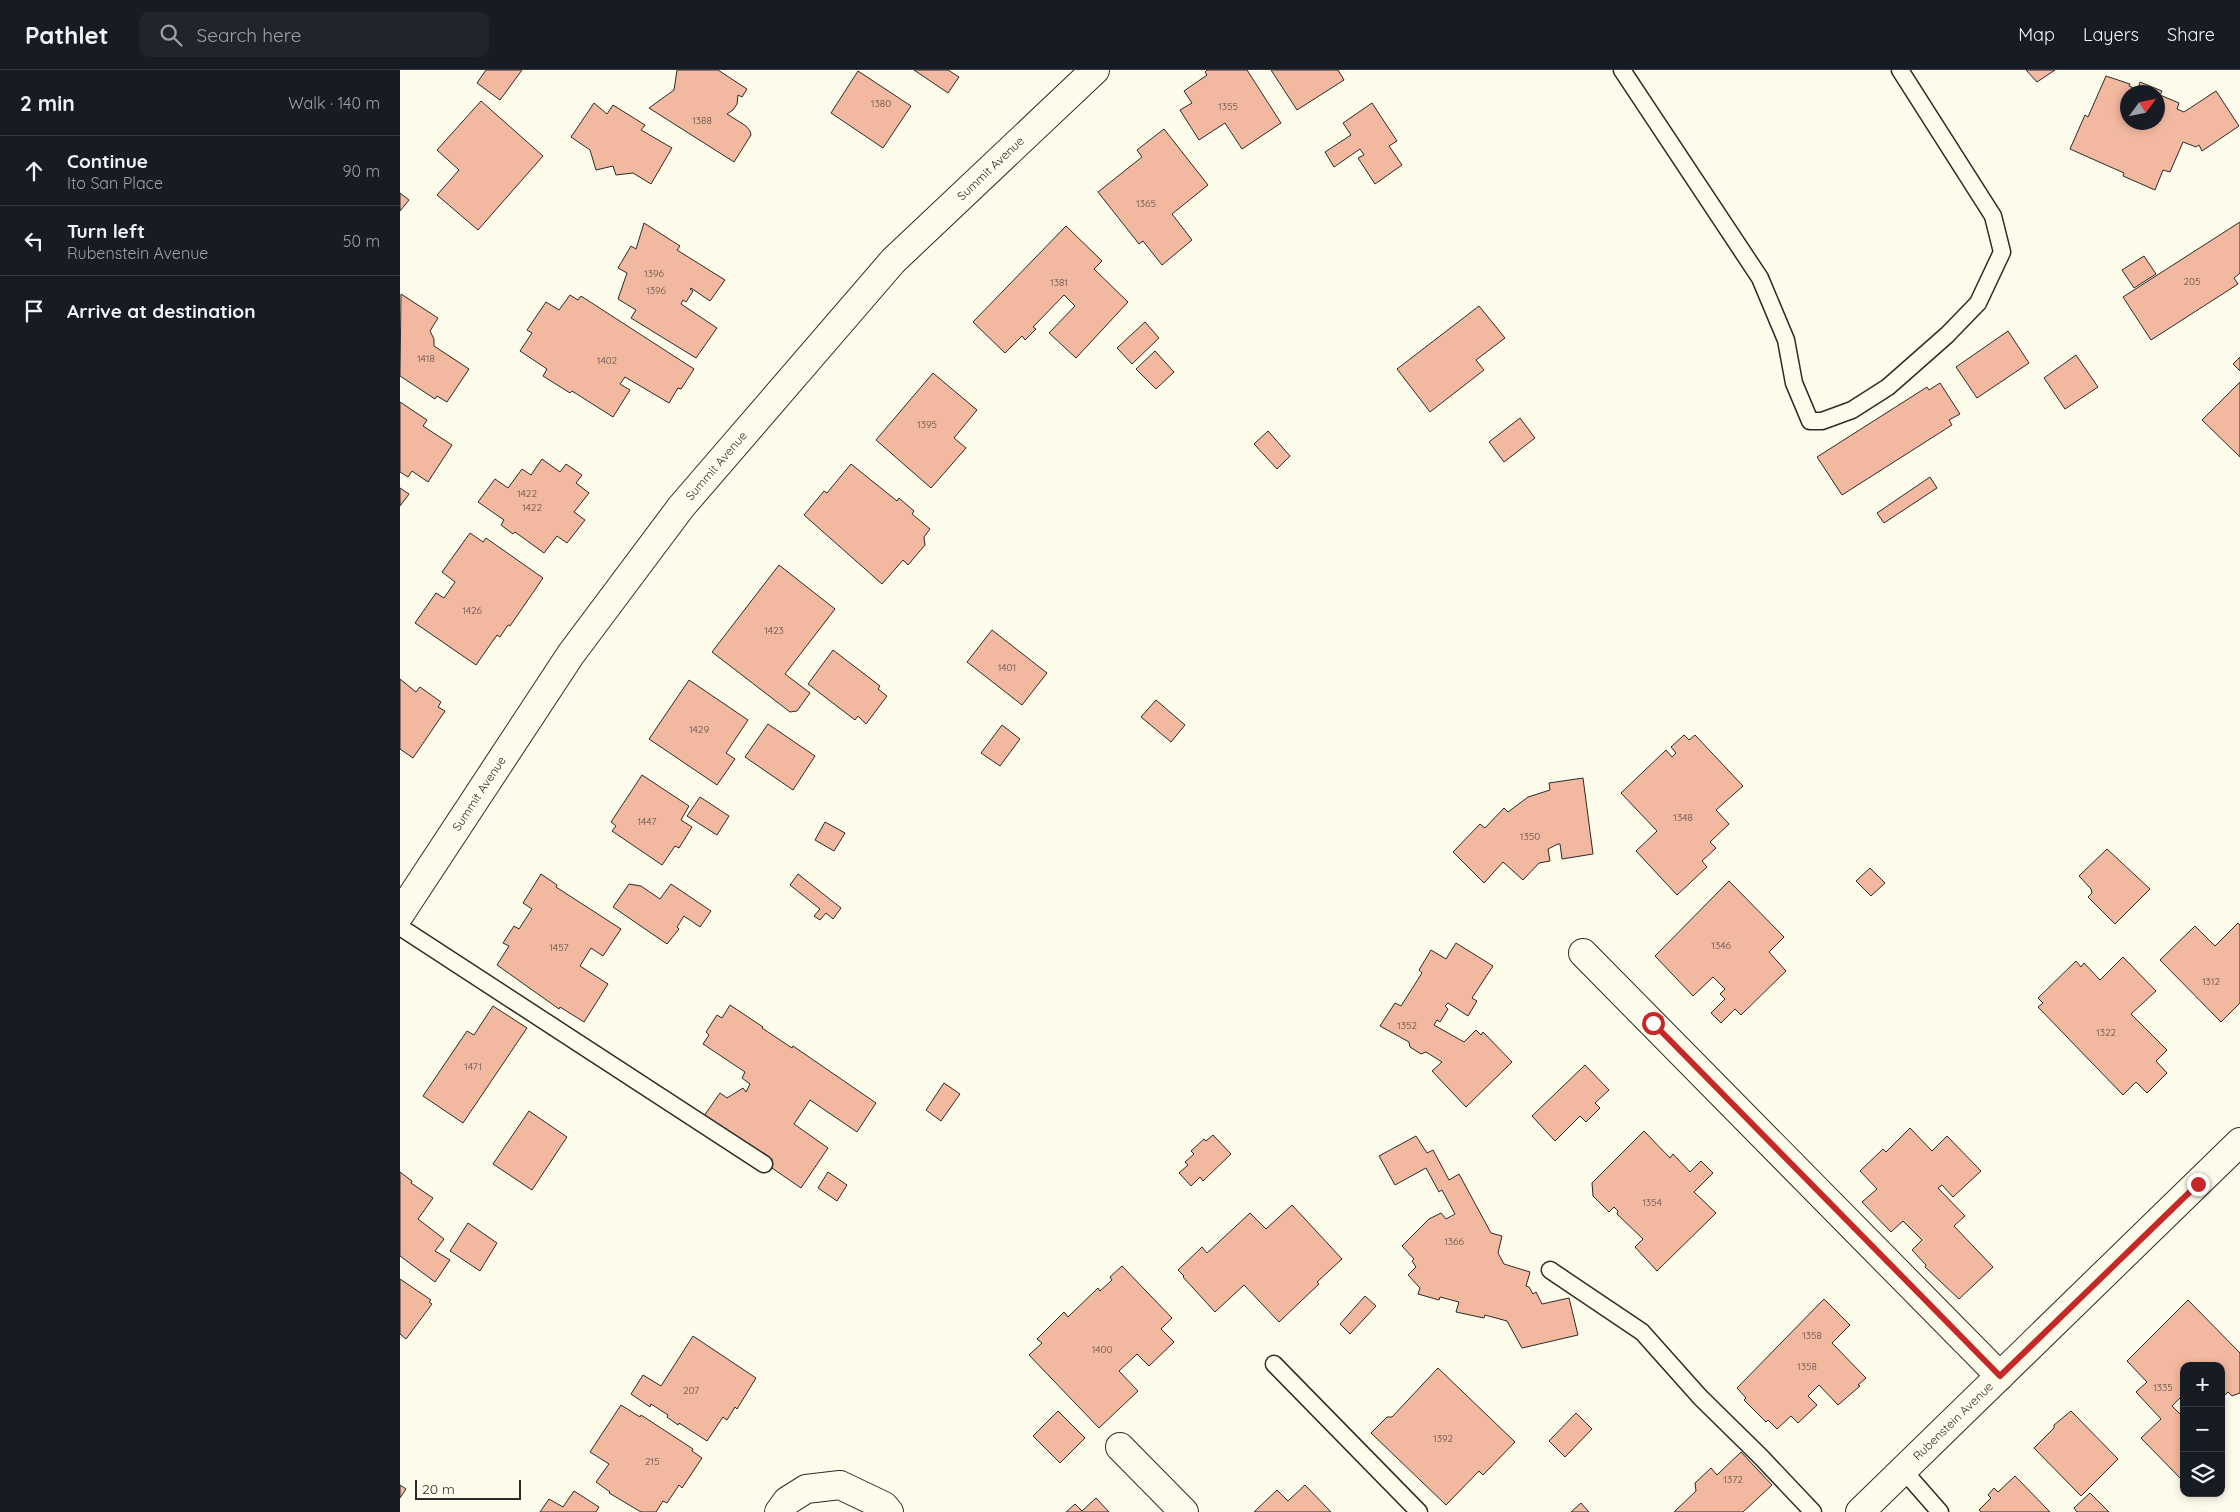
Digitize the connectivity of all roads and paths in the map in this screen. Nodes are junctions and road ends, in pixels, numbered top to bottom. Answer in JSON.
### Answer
{"nodes":[{"id":1,"x":1095,"y":70,"type":"edge"},
{"id":2,"x":1622,"y":70,"type":"edge"},
{"id":3,"x":1900,"y":70,"type":"edge"},
{"id":4,"x":400,"y":914,"type":"edge"},
{"id":5,"x":400,"y":927,"type":"edge"},
{"id":6,"x":1583,"y":953,"type":"dead end"},
{"id":7,"x":2240,"y":1142,"type":"edge"},
{"id":8,"x":764,"y":1164,"type":"dead end"},
{"id":9,"x":1550,"y":1270,"type":"dead end"},
{"id":10,"x":1274,"y":1364,"type":"dead end"},
{"id":11,"x":2000,"y":1376,"type":"junction"},
{"id":12,"x":1120,"y":1447,"type":"dead end"},
{"id":13,"x":1904,"y":1471,"type":"junction"},
{"id":14,"x":779,"y":1512,"type":"edge"},
{"id":15,"x":889,"y":1512,"type":"edge"},
{"id":16,"x":1184,"y":1512,"type":"edge"},
{"id":17,"x":1419,"y":1512,"type":"edge"},
{"id":18,"x":1813,"y":1512,"type":"edge"},
{"id":19,"x":1860,"y":1512,"type":"edge"},
{"id":20,"x":1940,"y":1512,"type":"edge"}],
"edges":[{"from":1,"to":4,"type":"street","name":"Summit Avenue"},
{"from":2,"to":3,"type":"lane"},
{"from":5,"to":8,"type":"lane"},
{"from":6,"to":11,"type":"street"},
{"from":7,"to":11,"type":"street","name":"Rubenstein Avenue"},
{"from":9,"to":18,"type":"lane"},
{"from":10,"to":17,"type":"lane"},
{"from":11,"to":13,"type":"street","name":"Rubenstein Avenue"},
{"from":12,"to":16,"type":"street"},
{"from":13,"to":19,"type":"street","name":"Rubenstein Avenue"},
{"from":13,"to":20,"type":"lane"},
{"from":14,"to":15,"type":"street"}]}
